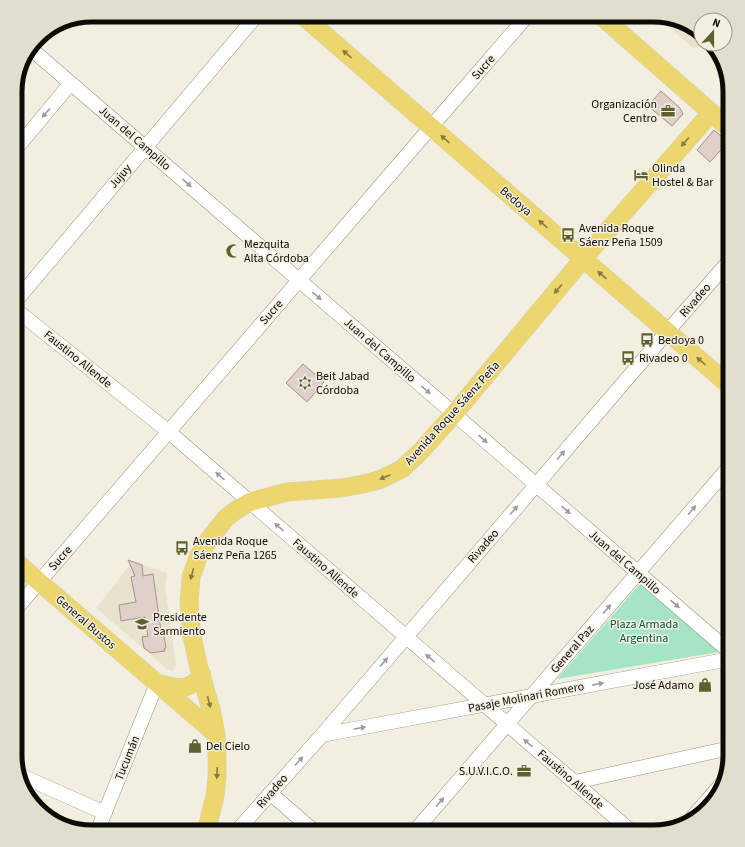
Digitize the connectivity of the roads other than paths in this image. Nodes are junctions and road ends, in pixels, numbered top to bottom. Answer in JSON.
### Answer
{"nodes":[{"id":1,"x":251,"y":22,"type":"edge"},
{"id":2,"x":310,"y":22,"type":"edge"},
{"id":3,"x":522,"y":22,"type":"edge"},
{"id":4,"x":608,"y":22,"type":"edge"},
{"id":5,"x":35,"y":52,"type":"edge"},
{"id":6,"x":71,"y":83,"type":"junction"},
{"id":7,"x":711,"y":112,"type":"junction"},
{"id":8,"x":723,"y":123,"type":"edge"},
{"id":9,"x":431,"y":127,"type":"junction"},
{"id":10,"x":22,"y":142,"type":"edge"},
{"id":11,"x":145,"y":147,"type":"junction"},
{"id":12,"x":583,"y":259,"type":"junction"},
{"id":13,"x":723,"y":268,"type":"edge"},
{"id":14,"x":299,"y":280,"type":"junction"},
{"id":15,"x":22,"y":294,"type":"edge"},
{"id":16,"x":22,"y":315,"type":"edge"},
{"id":17,"x":667,"y":332,"type":"junction"},
{"id":18,"x":723,"y":380,"type":"edge"},
{"id":19,"x":454,"y":414,"type":"junction"},
{"id":20,"x":169,"y":432,"type":"junction"},
{"id":21,"x":723,"y":474,"type":"edge"},
{"id":22,"x":536,"y":485,"type":"junction"},
{"id":23,"x":250,"y":502,"type":"junction"},
{"id":24,"x":22,"y":567,"type":"edge"},
{"id":25,"x":638,"y":573,"type":"junction"},
{"id":26,"x":40,"y":582,"type":"junction"},
{"id":27,"x":22,"y":602,"type":"edge"},
{"id":28,"x":406,"y":637,"type":"junction"},
{"id":29,"x":723,"y":646,"type":"edge"},
{"id":30,"x":723,"y":660,"type":"edge"},
{"id":31,"x":202,"y":675,"type":"junction"},
{"id":32,"x":156,"y":683,"type":"junction"},
{"id":33,"x":532,"y":696,"type":"junction"},
{"id":34,"x":484,"y":705,"type":"junction"},
{"id":35,"x":507,"y":724,"type":"junction"},
{"id":36,"x":216,"y":734,"type":"junction"},
{"id":37,"x":322,"y":735,"type":"junction"},
{"id":38,"x":723,"y":750,"type":"edge"},
{"id":39,"x":26,"y":778,"type":"edge"},
{"id":40,"x":574,"y":782,"type":"junction"},
{"id":41,"x":270,"y":793,"type":"junction"},
{"id":42,"x":105,"y":813,"type":"junction"},
{"id":43,"x":100,"y":825,"type":"edge"},
{"id":44,"x":209,"y":825,"type":"edge"},
{"id":45,"x":242,"y":825,"type":"edge"},
{"id":46,"x":307,"y":825,"type":"edge"},
{"id":47,"x":420,"y":825,"type":"edge"},
{"id":48,"x":624,"y":825,"type":"edge"}],
"edges":[{"from":1,"to":11,"type":"street","name":"Jujuy"},
{"from":9,"to":2,"type":"main road","name":"Bedoya","one_way":true},
{"from":3,"to":9,"type":"street","name":"Sucre"},
{"from":4,"to":7,"type":"main road"},
{"from":5,"to":6,"type":"street","name":"Juan del Campillo"},
{"from":6,"to":10,"type":"street","one_way":true},
{"from":6,"to":11,"type":"street","name":"Juan del Campillo"},
{"from":7,"to":8,"type":"main road"},
{"from":7,"to":12,"type":"main road","name":"Avenida Roque Sáenz Peña","one_way":true},
{"from":12,"to":9,"type":"main road","name":"Bedoya","one_way":true},
{"from":9,"to":14,"type":"street","name":"Sucre"},
{"from":11,"to":14,"type":"street","name":"Juan del Campillo","one_way":true},
{"from":11,"to":15,"type":"street","name":"Jujuy"},
{"from":17,"to":12,"type":"main road","name":"Bedoya","one_way":true},
{"from":12,"to":19,"type":"main road","name":"Avenida Roque Sáenz Peña","one_way":true},
{"from":13,"to":17,"type":"street","name":"Rivadeo"},
{"from":14,"to":19,"type":"street","name":"Juan del Campillo","one_way":true},
{"from":14,"to":20,"type":"street","name":"Sucre"},
{"from":16,"to":20,"type":"street","name":"Faustino Allende"},
{"from":18,"to":17,"type":"main road","name":"Bedoya","one_way":true},
{"from":22,"to":17,"type":"street","name":"Rivadeo","one_way":true},
{"from":19,"to":22,"type":"street","name":"Juan del Campillo","one_way":true},
{"from":19,"to":23,"type":"main road","name":"Avenida Roque Sáenz Peña","one_way":true},
{"from":23,"to":20,"type":"street","name":"Faustino Allende","one_way":true},
{"from":20,"to":26,"type":"street","name":"Sucre"},
{"from":25,"to":21,"type":"street","name":"General Paz","one_way":true},
{"from":22,"to":25,"type":"street","name":"Juan del Campillo","one_way":true},
{"from":28,"to":22,"type":"street","name":"Rivadeo","one_way":true},
{"from":28,"to":23,"type":"street","name":"Faustino Allende","one_way":true},
{"from":23,"to":31,"type":"main road","name":"Avenida Roque Sáenz Peña","one_way":true},
{"from":24,"to":26,"type":"main road","name":"General Bustos"},
{"from":25,"to":29,"type":"street","name":"Juan del Campillo","one_way":true},
{"from":33,"to":25,"type":"street","name":"General Paz","one_way":true},
{"from":26,"to":27,"type":"street","name":"Sucre"},
{"from":26,"to":32,"type":"main road","name":"General Bustos"},
{"from":34,"to":28,"type":"street","name":"Faustino Allende","one_way":true},
{"from":37,"to":28,"type":"street","name":"Rivadeo","one_way":true},
{"from":33,"to":30,"type":"street","name":"Pasaje Molinari Romero","one_way":true},
{"from":31,"to":32,"type":"main road","name":"General Bustos"},
{"from":31,"to":36,"type":"main road","name":"Avenida Roque Sáenz Peña","one_way":true},
{"from":32,"to":36,"type":"main road","name":"General Bustos"},
{"from":32,"to":42,"type":"street","name":"Tucumán"},
{"from":33,"to":34,"type":"street","name":"Pasaje Molinari Romero"},
{"from":33,"to":35,"type":"street","name":"General Paz"},
{"from":34,"to":35,"type":"street","name":"Faustino Allende"},
{"from":37,"to":34,"type":"street","name":"Pasaje Molinari Romero","one_way":true},
{"from":40,"to":35,"type":"street","name":"Faustino Allende","one_way":true},
{"from":47,"to":35,"type":"street","name":"General Paz","one_way":true},
{"from":36,"to":44,"type":"main road","name":"Avenida Roque Sáenz Peña","one_way":true},
{"from":41,"to":37,"type":"street","name":"Rivadeo","one_way":true},
{"from":38,"to":40,"type":"street"},
{"from":39,"to":42,"type":"street"},
{"from":40,"to":48,"type":"street","name":"Faustino Allende"},
{"from":41,"to":45,"type":"street","name":"Rivadeo"},
{"from":41,"to":46,"type":"street"},
{"from":42,"to":43,"type":"street","name":"Tucumán"}]}
